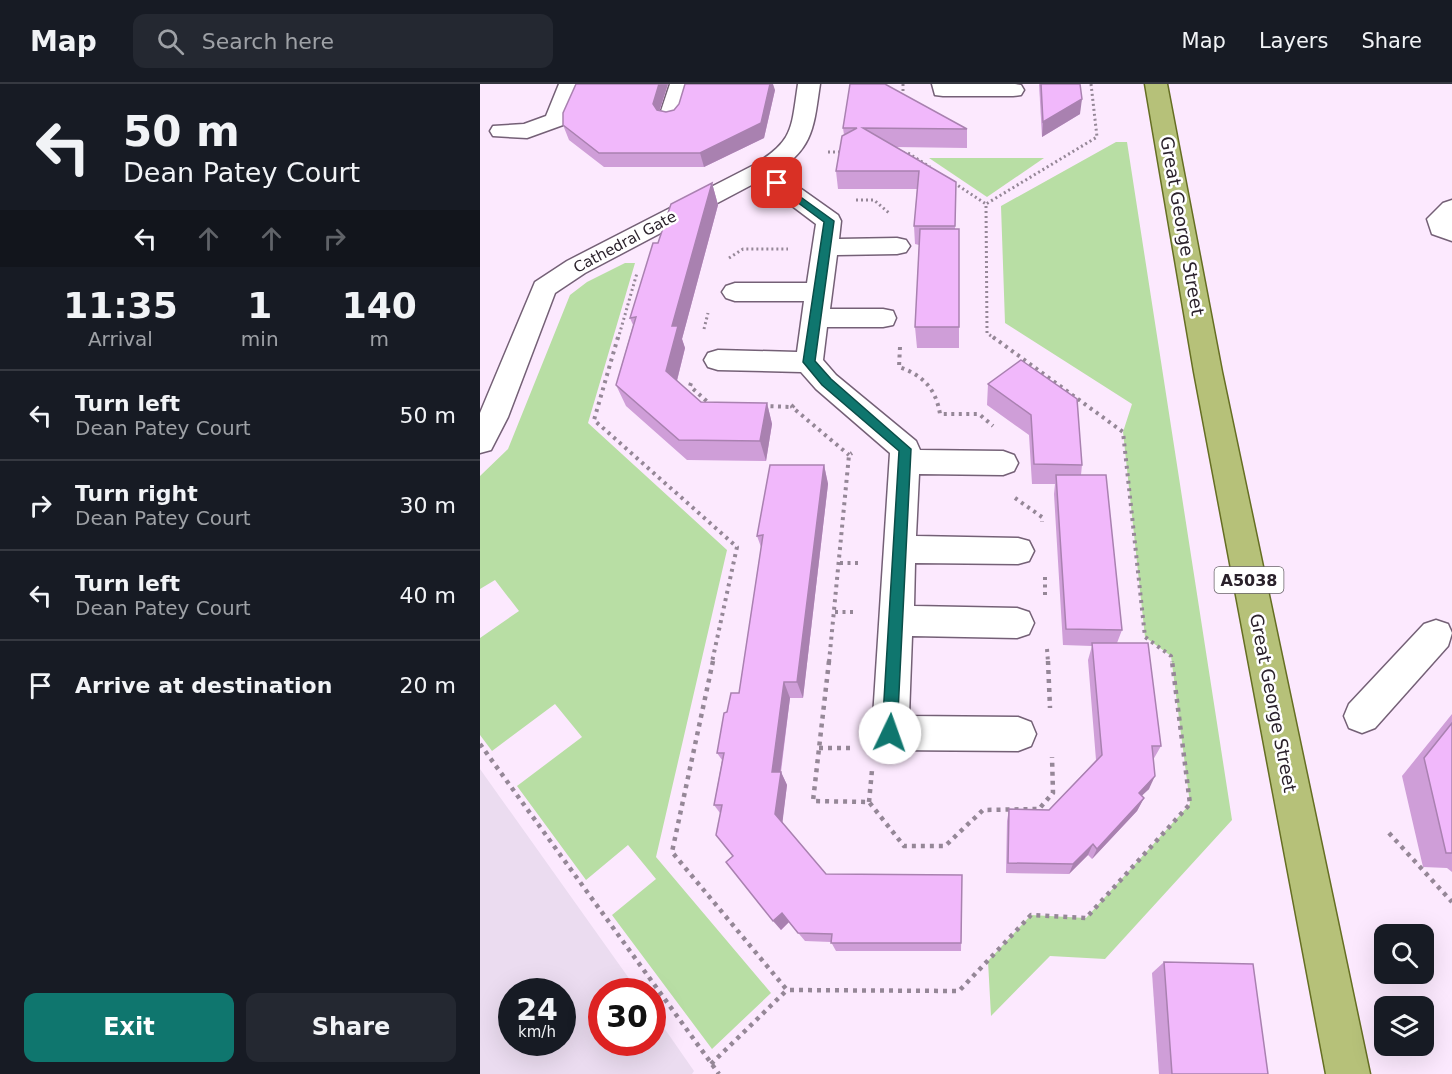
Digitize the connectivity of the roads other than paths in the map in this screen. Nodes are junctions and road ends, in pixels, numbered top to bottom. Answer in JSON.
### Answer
{"nodes":[{"id":1,"x":570,"y":84,"type":"edge"},
{"id":2,"x":681,"y":84,"type":"edge"},
{"id":3,"x":809,"y":84,"type":"edge"},
{"id":4,"x":943,"y":84,"type":"edge"},
{"id":5,"x":1156,"y":84,"type":"edge"},
{"id":6,"x":1013,"y":90,"type":"dead end"},
{"id":7,"x":669,"y":117,"type":"edge"},
{"id":8,"x":501,"y":131,"type":"dead end"},
{"id":9,"x":760,"y":171,"type":"junction"},
{"id":10,"x":897,"y":246,"type":"dead end"},
{"id":11,"x":825,"y":247,"type":"junction"},
{"id":12,"x":735,"y":292,"type":"dead end"},
{"id":13,"x":817,"y":305,"type":"junction"},
{"id":14,"x":883,"y":318,"type":"dead end"},
{"id":15,"x":718,"y":360,"type":"dead end"},
{"id":16,"x":809,"y":362,"type":"junction"},
{"id":17,"x":480,"y":442,"type":"edge"},
{"id":18,"x":905,"y":462,"type":"junction"},
{"id":19,"x":1003,"y":463,"type":"dead end"},
{"id":20,"x":900,"y":549,"type":"junction"},
{"id":21,"x":1018,"y":551,"type":"dead end"},
{"id":22,"x":896,"y":621,"type":"junction"},
{"id":23,"x":1017,"y":622,"type":"dead end"},
{"id":24,"x":1436,"y":635,"type":"dead end"},
{"id":25,"x":1362,"y":716,"type":"dead end"},
{"id":26,"x":1018,"y":734,"type":"dead end"},
{"id":27,"x":1348,"y":1074,"type":"edge"}],
"edges":[{"from":1,"to":8,"type":"street"},
{"from":2,"to":7,"type":"street"},
{"from":3,"to":9,"type":"street","name":"Cathedral Gate"},
{"from":4,"to":6,"type":"street"},
{"from":5,"to":27,"type":"main road","name":"Great George Street","number":"A5038"},
{"from":9,"to":11,"type":"street"},
{"from":9,"to":17,"type":"street","name":"Cathedral Gate"},
{"from":10,"to":11,"type":"street"},
{"from":11,"to":13,"type":"street"},
{"from":12,"to":13,"type":"street"},
{"from":13,"to":14,"type":"street"},
{"from":13,"to":16,"type":"street"},
{"from":15,"to":16,"type":"street"},
{"from":16,"to":18,"type":"street"},
{"from":18,"to":19,"type":"street"},
{"from":18,"to":20,"type":"street"},
{"from":20,"to":21,"type":"street"},
{"from":20,"to":22,"type":"street"},
{"from":22,"to":23,"type":"street"},
{"from":22,"to":26,"type":"street"},
{"from":24,"to":25,"type":"street"}]}
